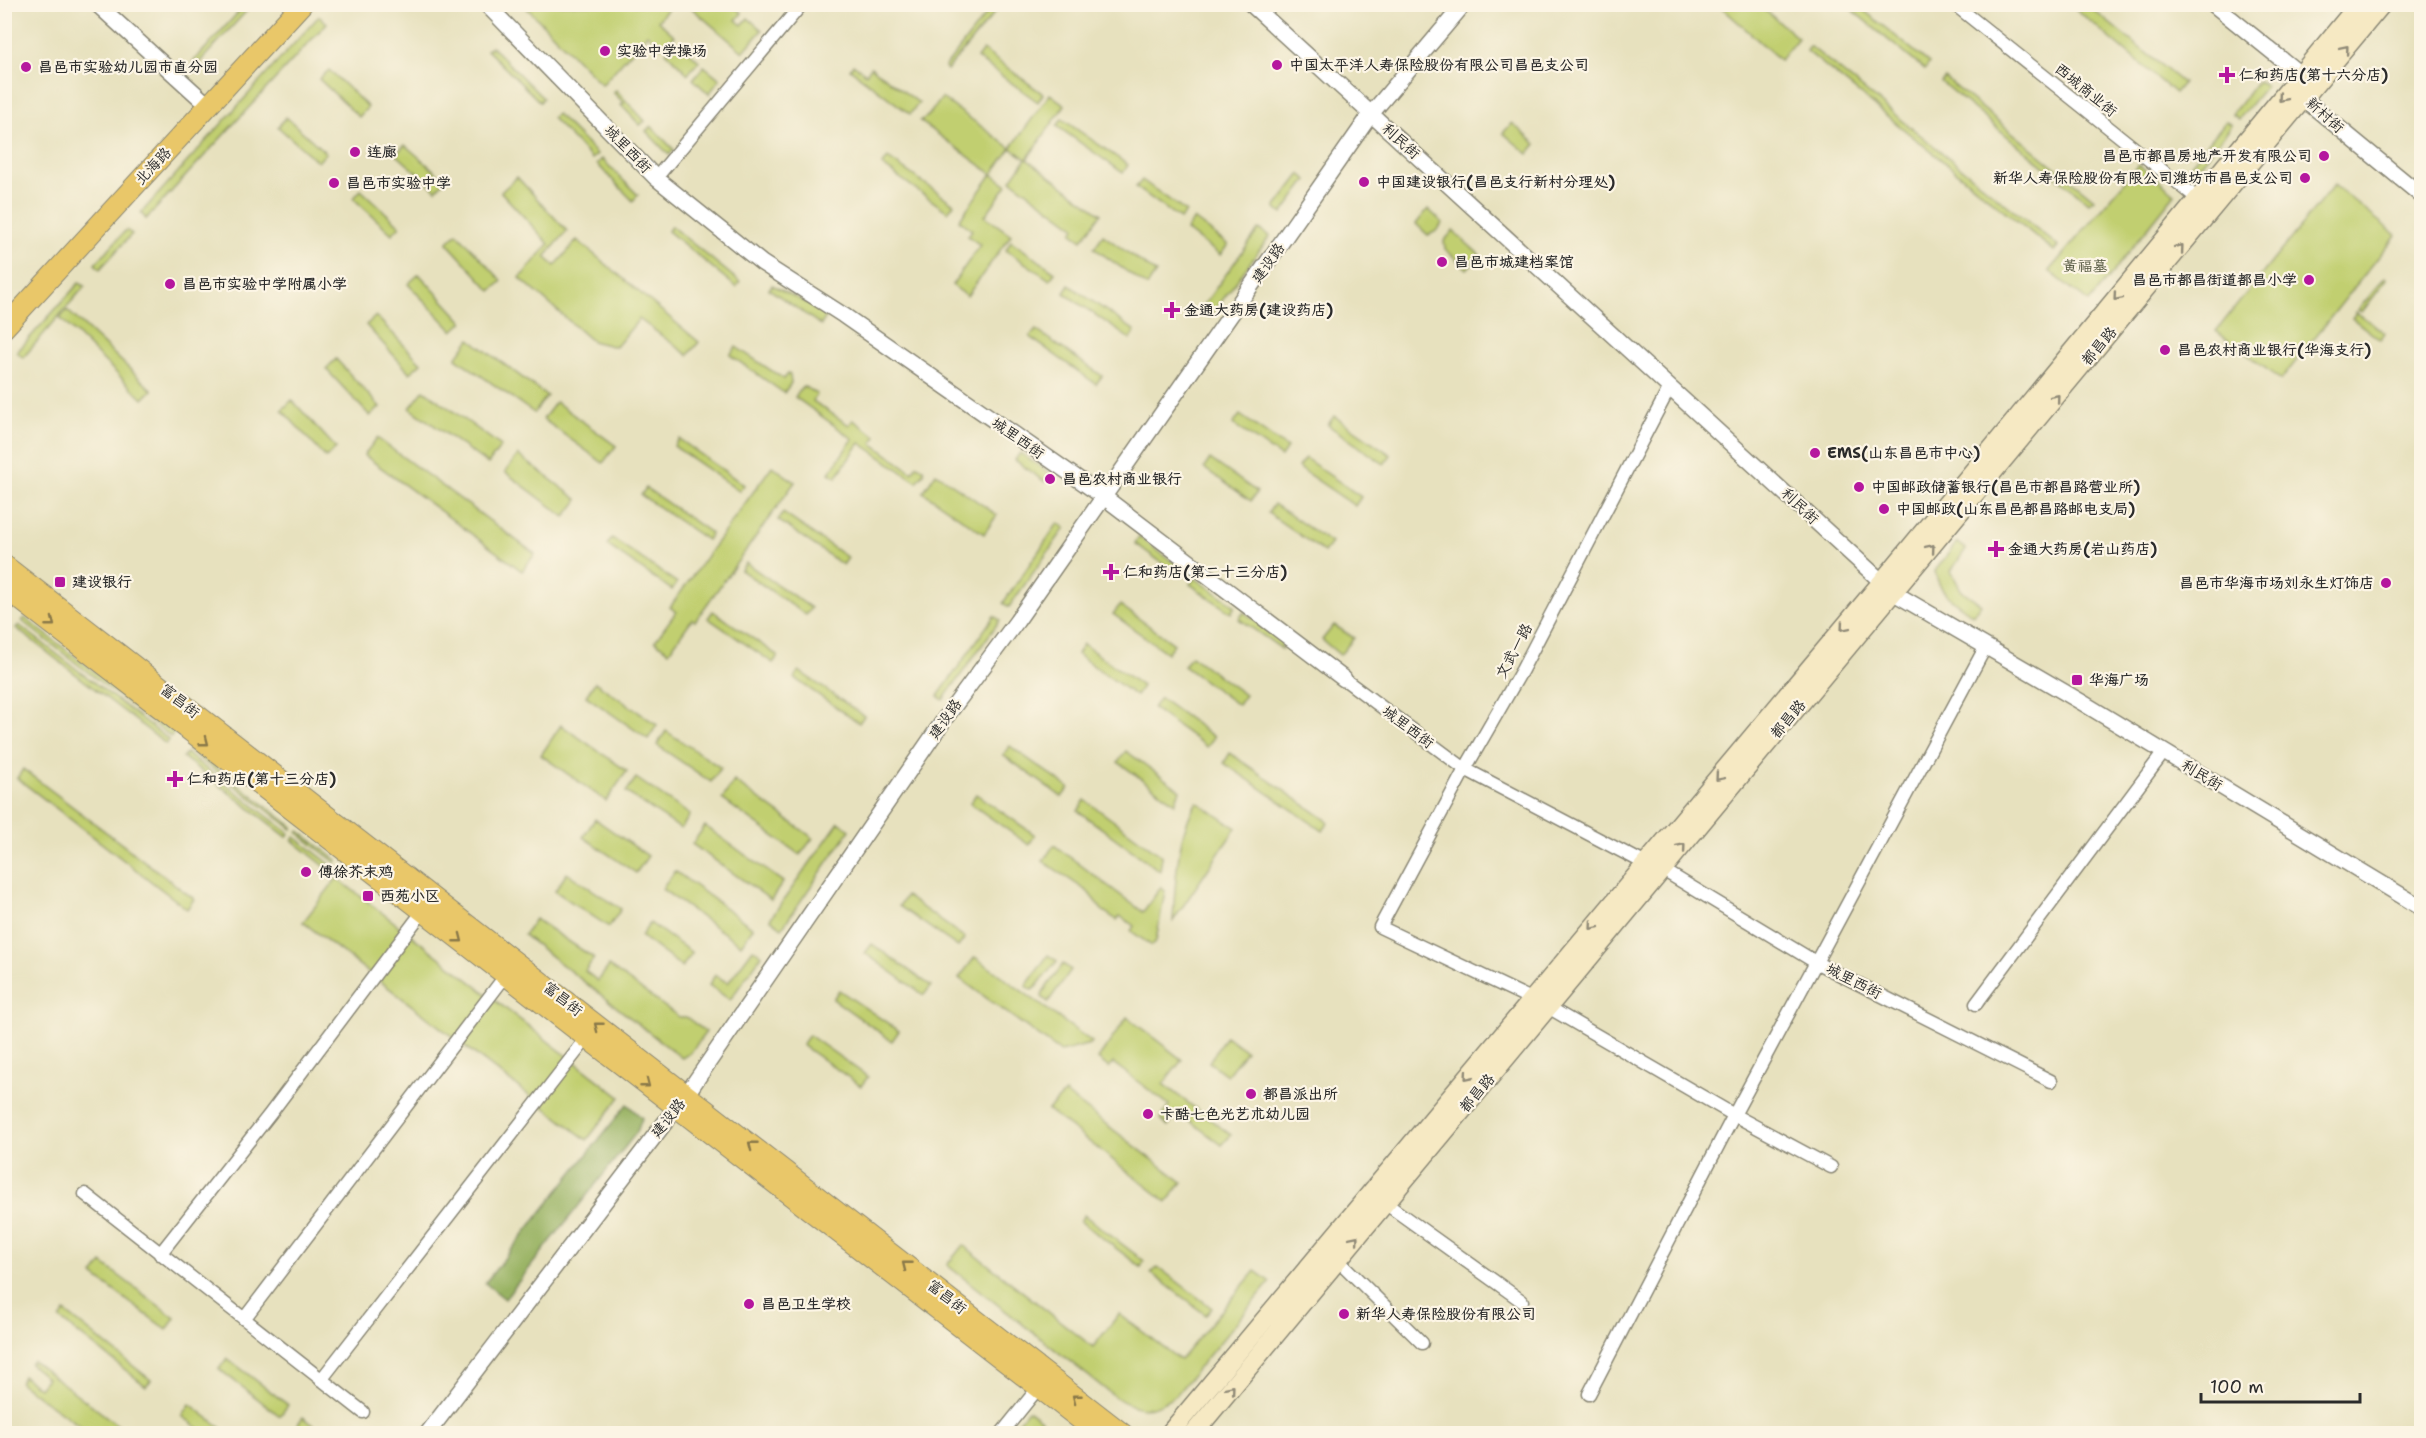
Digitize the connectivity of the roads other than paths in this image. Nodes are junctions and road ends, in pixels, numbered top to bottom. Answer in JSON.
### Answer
{"nodes":[{"id":1,"x":97,"y":4,"type":"edge"},
{"id":2,"x":284,"y":4,"type":"edge"},
{"id":3,"x":302,"y":4,"type":"edge"},
{"id":4,"x":486,"y":4,"type":"edge"},
{"id":5,"x":802,"y":4,"type":"edge"},
{"id":6,"x":1251,"y":4,"type":"edge"},
{"id":7,"x":1464,"y":4,"type":"edge"},
{"id":8,"x":1954,"y":4,"type":"edge"},
{"id":9,"x":2213,"y":4,"type":"edge"},
{"id":10,"x":2359,"y":4,"type":"edge"},
{"id":11,"x":2382,"y":4,"type":"edge"},
{"id":12,"x":2301,"y":75,"type":"junction"},
{"id":13,"x":2304,"y":99,"type":"junction"},
{"id":14,"x":204,"y":101,"type":"junction"},
{"id":15,"x":1371,"y":114,"type":"junction"},
{"id":16,"x":656,"y":178,"type":"junction"},
{"id":17,"x":2421,"y":196,"type":"edge"},
{"id":18,"x":2198,"y":199,"type":"junction"},
{"id":19,"x":4,"y":309,"type":"edge"},
{"id":20,"x":4,"y":328,"type":"edge"},
{"id":21,"x":1670,"y":387,"type":"junction"},
{"id":22,"x":1104,"y":497,"type":"junction"},
{"id":23,"x":4,"y":565,"type":"edge"},
{"id":24,"x":4,"y":587,"type":"edge"},
{"id":25,"x":1887,"y":588,"type":"junction"},
{"id":26,"x":1986,"y":646,"type":"junction"},
{"id":27,"x":1344,"y":679,"type":"joint"},
{"id":28,"x":2164,"y":752,"type":"junction"},
{"id":29,"x":1465,"y":769,"type":"junction"},
{"id":30,"x":1654,"y":867,"type":"junction"},
{"id":31,"x":2421,"y":908,"type":"edge"},
{"id":32,"x":423,"y":911,"type":"junction"},
{"id":33,"x":1817,"y":963,"type":"junction"},
{"id":34,"x":506,"y":975,"type":"junction"},
{"id":35,"x":1540,"y":1004,"type":"junction"},
{"id":36,"x":1976,"y":1004,"type":"dead end"},
{"id":37,"x":587,"y":1038,"type":"junction"},
{"id":38,"x":2051,"y":1081,"type":"dead end"},
{"id":39,"x":681,"y":1101,"type":"junction"},
{"id":40,"x":1734,"y":1115,"type":"junction"},
{"id":41,"x":1831,"y":1167,"type":"dead end"},
{"id":42,"x":86,"y":1194,"type":"dead end"},
{"id":43,"x":1385,"y":1203,"type":"junction"},
{"id":44,"x":160,"y":1254,"type":"junction"},
{"id":45,"x":1338,"y":1260,"type":"junction"},
{"id":46,"x":1522,"y":1301,"type":"dead end"},
{"id":47,"x":244,"y":1319,"type":"junction"},
{"id":48,"x":1422,"y":1343,"type":"dead end"},
{"id":49,"x":321,"y":1380,"type":"junction"},
{"id":50,"x":1039,"y":1387,"type":"junction"},
{"id":51,"x":1589,"y":1394,"type":"dead end"},
{"id":52,"x":363,"y":1412,"type":"dead end"},
{"id":53,"x":427,"y":1434,"type":"edge"},
{"id":54,"x":1001,"y":1434,"type":"edge"},
{"id":55,"x":1099,"y":1434,"type":"edge"},
{"id":56,"x":1123,"y":1434,"type":"edge"},
{"id":57,"x":1169,"y":1434,"type":"edge"},
{"id":58,"x":1193,"y":1434,"type":"edge"}],
"edges":[{"from":1,"to":14,"type":"street"},
{"from":2,"to":14,"type":"main road","name":"北海路"},
{"from":3,"to":14,"type":"main road","name":"北海路"},
{"from":4,"to":16,"type":"street","name":"城里西街"},
{"from":5,"to":16,"type":"street"},
{"from":6,"to":15,"type":"street","name":"利民街"},
{"from":7,"to":15,"type":"street","name":"建设路"},
{"from":8,"to":18,"type":"street","name":"西城商业街"},
{"from":9,"to":12,"type":"street"},
{"from":10,"to":12,"type":"main road","name":"都昌路"},
{"from":13,"to":11,"type":"main road","name":"都昌路","one_way":true},
{"from":12,"to":13,"type":"street","name":"新村街"},
{"from":12,"to":18,"type":"main road","name":"都昌路","one_way":true},
{"from":13,"to":17,"type":"street","name":"新村街"},
{"from":25,"to":13,"type":"main road","name":"都昌路","one_way":true},
{"from":14,"to":19,"type":"main road","name":"北海路"},
{"from":14,"to":20,"type":"main road","name":"北海路"},
{"from":15,"to":21,"type":"street","name":"利民街"},
{"from":15,"to":22,"type":"street","name":"建设路"},
{"from":16,"to":22,"type":"street","name":"城里西街"},
{"from":18,"to":25,"type":"main road","name":"都昌路","one_way":true},
{"from":21,"to":25,"type":"street","name":"利民街"},
{"from":21,"to":29,"type":"street","name":"文武一路"},
{"from":22,"to":27,"type":"street","name":"城里西街"},
{"from":22,"to":39,"type":"street","name":"建设路"},
{"from":39,"to":23,"type":"main road","name":"富昌街","one_way":true},
{"from":24,"to":32,"type":"main road","name":"富昌街","one_way":true},
{"from":25,"to":26,"type":"street","name":"利民街"},
{"from":25,"to":30,"type":"main road","name":"都昌路"},
{"from":26,"to":28,"type":"street","name":"利民街"},
{"from":26,"to":33,"type":"street"},
{"from":27,"to":29,"type":"street","name":"城里西街"},
{"from":28,"to":31,"type":"street","name":"利民街"},
{"from":28,"to":36,"type":"street"},
{"from":29,"to":30,"type":"street","name":"城里西街"},
{"from":29,"to":35,"type":"street","name":"文武一路"},
{"from":30,"to":33,"type":"street","name":"城里西街"},
{"from":30,"to":35,"type":"main road","name":"都昌路"},
{"from":32,"to":34,"type":"main road","name":"富昌街","one_way":true},
{"from":32,"to":44,"type":"street"},
{"from":33,"to":38,"type":"street","name":"城里西街"},
{"from":33,"to":40,"type":"street"},
{"from":34,"to":37,"type":"main road","name":"富昌街"},
{"from":34,"to":47,"type":"street"},
{"from":35,"to":40,"type":"street"},
{"from":35,"to":43,"type":"main road","name":"都昌路"},
{"from":35,"to":57,"type":"main road","one_way":true},
{"from":37,"to":39,"type":"main road","name":"富昌街","one_way":true},
{"from":37,"to":49,"type":"street"},
{"from":39,"to":50,"type":"main road","name":"富昌街"},
{"from":39,"to":53,"type":"street","name":"建设路"},
{"from":56,"to":39,"type":"main road","name":"富昌街","one_way":true},
{"from":40,"to":41,"type":"street"},
{"from":40,"to":51,"type":"street"},
{"from":42,"to":44,"type":"street"},
{"from":45,"to":43,"type":"main road","name":"都昌路","one_way":true},
{"from":43,"to":46,"type":"street"},
{"from":44,"to":47,"type":"street"},
{"from":45,"to":48,"type":"street"},
{"from":58,"to":45,"type":"main road","name":"都昌路","one_way":true},
{"from":47,"to":49,"type":"street"},
{"from":49,"to":52,"type":"street"},
{"from":50,"to":54,"type":"street"},
{"from":50,"to":55,"type":"main road","name":"富昌街"}]}
